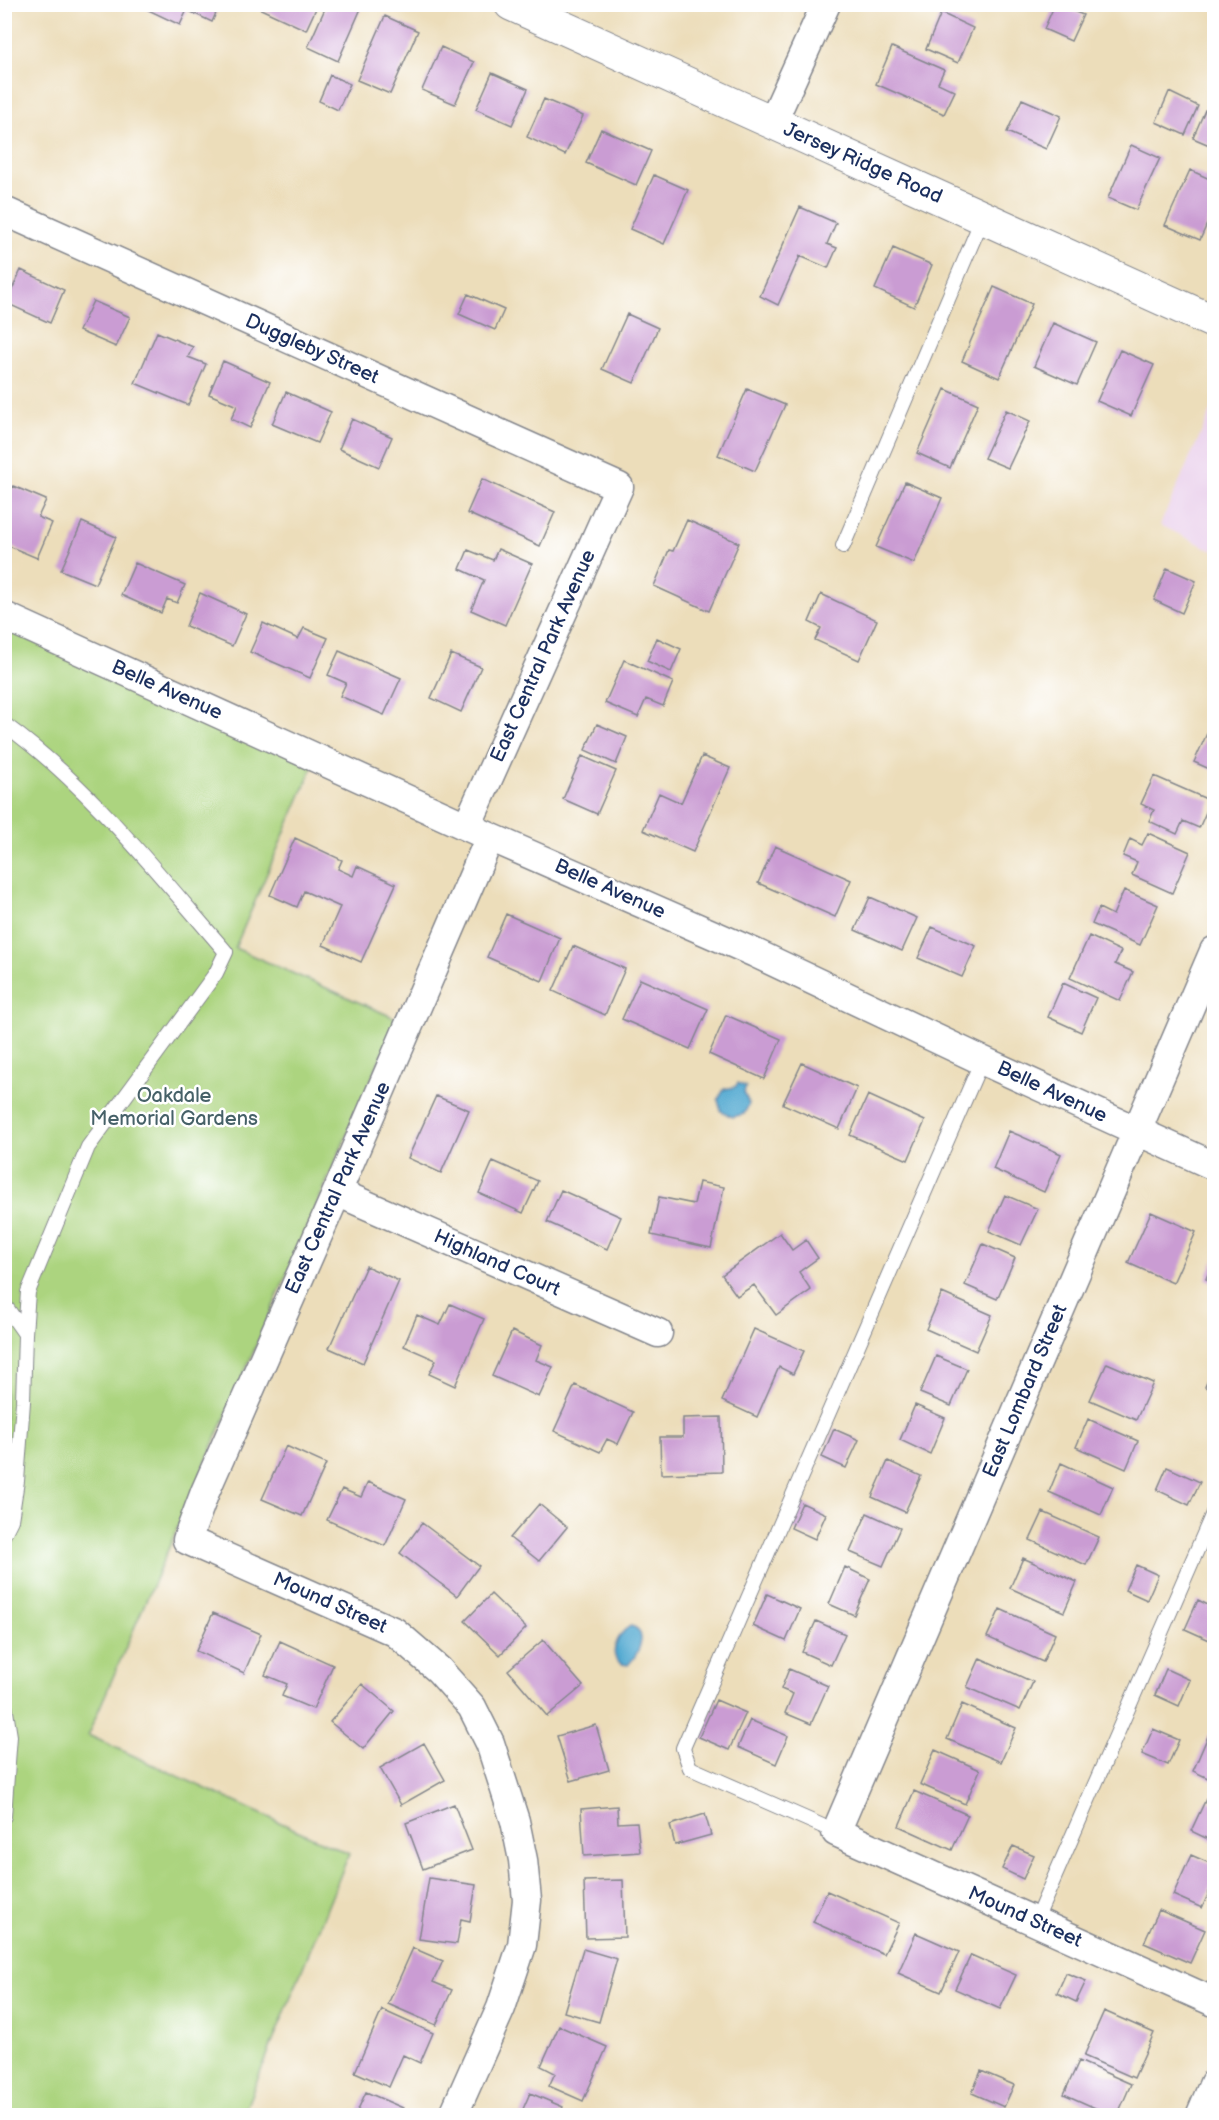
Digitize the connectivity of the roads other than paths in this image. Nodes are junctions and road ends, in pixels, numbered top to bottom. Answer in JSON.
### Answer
{"nodes":[{"id":1,"x":511,"y":4,"type":"edge"},
{"id":2,"x":826,"y":4,"type":"edge"},
{"id":3,"x":772,"y":123,"type":"junction"},
{"id":4,"x":4,"y":210,"type":"edge"},
{"id":5,"x":983,"y":217,"type":"junction"},
{"id":6,"x":1215,"y":321,"type":"edge"},
{"id":7,"x":619,"y":487,"type":"joint"},
{"id":8,"x":843,"y":546,"type":"dead end"},
{"id":9,"x":4,"y":616,"type":"edge"},
{"id":10,"x":4,"y":724,"type":"edge"},
{"id":11,"x":478,"y":831,"type":"junction"},
{"id":12,"x":1215,"y":951,"type":"edge"},
{"id":13,"x":982,"y":1060,"type":"junction"},
{"id":14,"x":1136,"y":1132,"type":"junction"},
{"id":15,"x":1215,"y":1166,"type":"edge"},
{"id":16,"x":337,"y":1192,"type":"junction"},
{"id":17,"x":4,"y":1304,"type":"edge"},
{"id":18,"x":658,"y":1333,"type":"dead end"},
{"id":19,"x":25,"y":1334,"type":"junction"},
{"id":20,"x":11,"y":1478,"type":"edge"},
{"id":21,"x":1215,"y":1511,"type":"edge"},
{"id":22,"x":4,"y":1534,"type":"edge"},
{"id":23,"x":187,"y":1540,"type":"joint"},
{"id":24,"x":4,"y":1699,"type":"edge"},
{"id":25,"x":4,"y":1816,"type":"edge"},
{"id":26,"x":836,"y":1832,"type":"junction"},
{"id":27,"x":1035,"y":1922,"type":"junction"},
{"id":28,"x":1215,"y":2002,"type":"edge"},
{"id":29,"x":1215,"y":2083,"type":"edge"},
{"id":30,"x":453,"y":2115,"type":"edge"},
{"id":31,"x":1200,"y":2115,"type":"edge"}],
"edges":[{"from":1,"to":3,"type":"street","name":"Jersey Ridge Road"},
{"from":2,"to":3,"type":"street"},
{"from":3,"to":5,"type":"street","name":"Jersey Ridge Road"},
{"from":4,"to":7,"type":"street","name":"Duggleby Street"},
{"from":5,"to":6,"type":"street","name":"Jersey Ridge Road"},
{"from":5,"to":8,"type":"lane"},
{"from":7,"to":11,"type":"street","name":"East Central Park Avenue"},
{"from":9,"to":11,"type":"street","name":"Belle Avenue"},
{"from":10,"to":19,"type":"lane"},
{"from":11,"to":13,"type":"street","name":"Belle Avenue"},
{"from":11,"to":16,"type":"street","name":"East Central Park Avenue"},
{"from":12,"to":14,"type":"street","name":"East Lombard Street"},
{"from":13,"to":14,"type":"street","name":"Belle Avenue"},
{"from":13,"to":26,"type":"lane"},
{"from":14,"to":15,"type":"street","name":"Belle Avenue"},
{"from":14,"to":26,"type":"street","name":"East Lombard Street"},
{"from":16,"to":18,"type":"street","name":"Highland Court"},
{"from":16,"to":23,"type":"street","name":"East Central Park Avenue"},
{"from":17,"to":19,"type":"lane"},
{"from":19,"to":20,"type":"lane"},
{"from":20,"to":22,"type":"lane"},
{"from":21,"to":27,"type":"lane"},
{"from":23,"to":30,"type":"street","name":"Mound Street"},
{"from":24,"to":25,"type":"lane"},
{"from":26,"to":27,"type":"street","name":"Mound Street"},
{"from":27,"to":28,"type":"street","name":"Mound Street"},
{"from":29,"to":31,"type":"street"}]}
